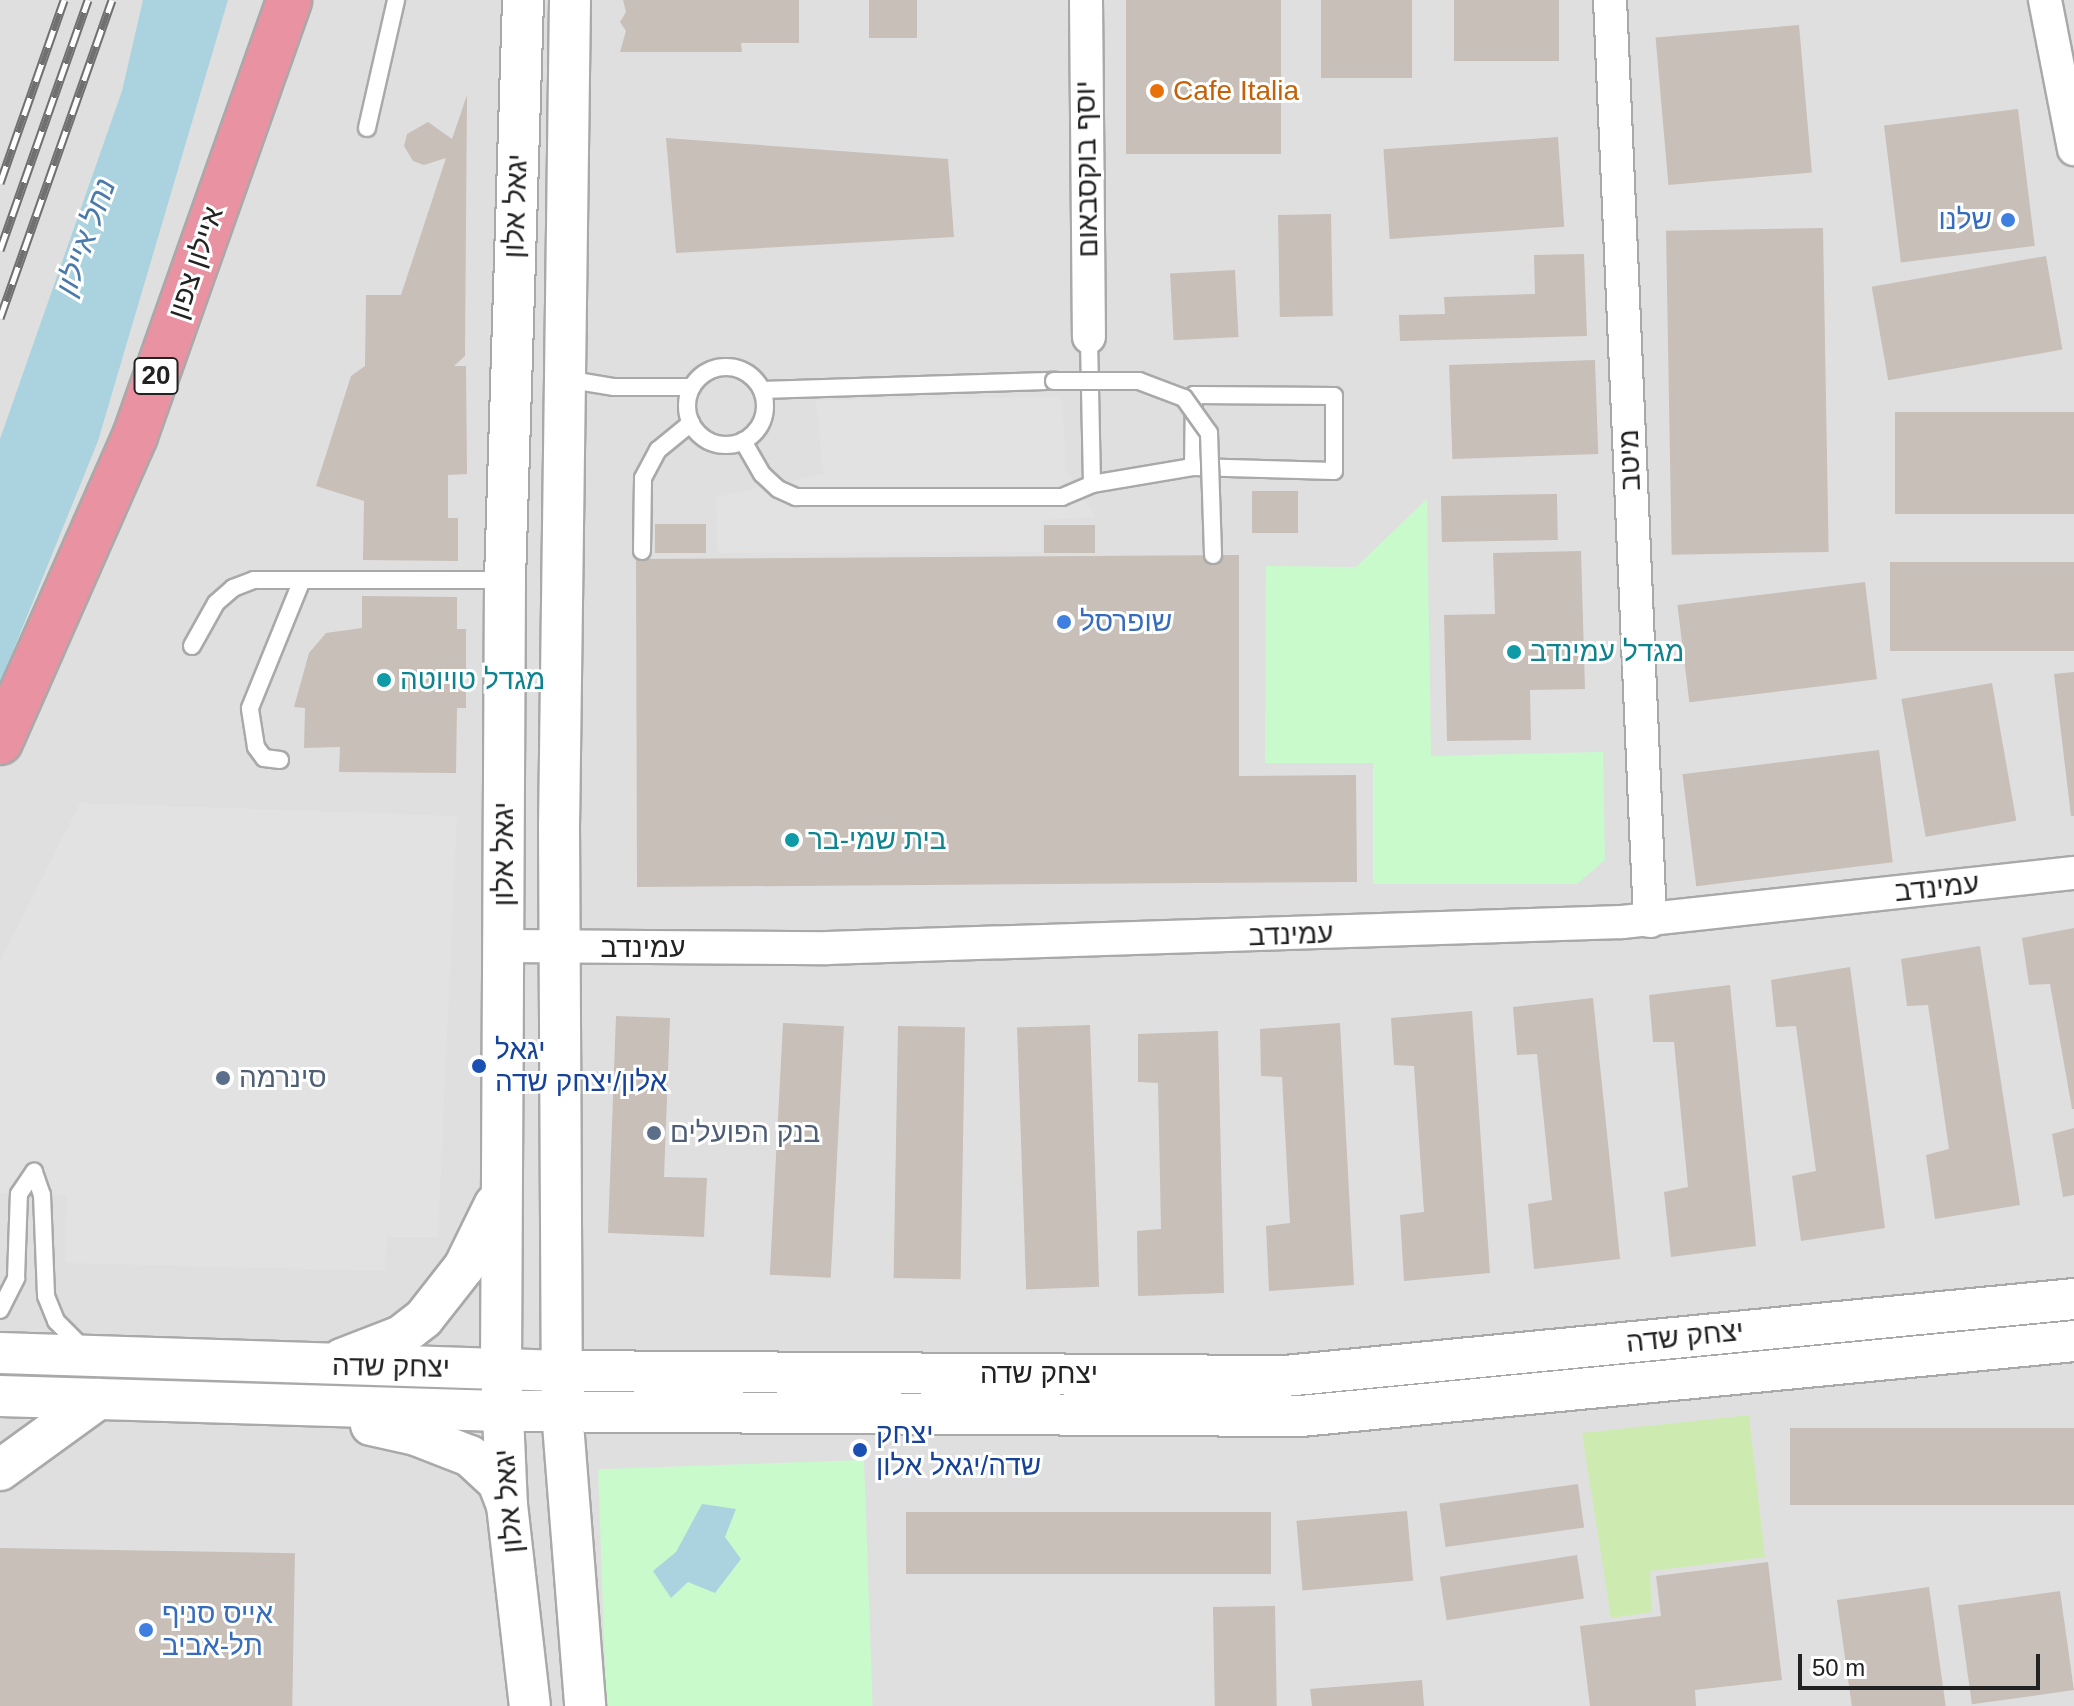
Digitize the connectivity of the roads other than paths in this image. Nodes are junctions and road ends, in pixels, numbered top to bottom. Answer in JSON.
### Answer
{"nodes":[{"id":1,"x":289,"y":0,"type":"edge"},
{"id":2,"x":396,"y":0,"type":"edge"},
{"id":3,"x":523,"y":0,"type":"edge"},
{"id":4,"x":570,"y":0,"type":"edge"},
{"id":5,"x":1086,"y":0,"type":"edge"},
{"id":6,"x":1610,"y":0,"type":"edge"},
{"id":7,"x":2045,"y":0,"type":"edge"},
{"id":8,"x":367,"y":128,"type":"dead end"},
{"id":9,"x":2074,"y":149,"type":"edge"},
{"id":10,"x":1089,"y":337,"type":"joint"},
{"id":11,"x":564,"y":379,"type":"junction"},
{"id":12,"x":692,"y":387,"type":"junction"},
{"id":13,"x":762,"y":390,"type":"junction"},
{"id":14,"x":691,"y":423,"type":"junction"},
{"id":15,"x":743,"y":441,"type":"junction"},
{"id":16,"x":1193,"y":467,"type":"junction"},
{"id":17,"x":1092,"y":484,"type":"junction"},
{"id":18,"x":642,"y":551,"type":"dead end"},
{"id":19,"x":1213,"y":555,"type":"dead end"},
{"id":20,"x":302,"y":580,"type":"junction"},
{"id":21,"x":505,"y":580,"type":"junction"},
{"id":22,"x":192,"y":646,"type":"dead end"},
{"id":23,"x":0,"y":742,"type":"edge"},
{"id":24,"x":280,"y":760,"type":"dead end"},
{"id":25,"x":2074,"y":873,"type":"edge"},
{"id":26,"x":1650,"y":921,"type":"junction"},
{"id":27,"x":505,"y":946,"type":"junction"},
{"id":28,"x":559,"y":948,"type":"junction"},
{"id":29,"x":501,"y":1189,"type":"junction"},
{"id":30,"x":2074,"y":1299,"type":"edge"},
{"id":31,"x":0,"y":1310,"type":"edge"},
{"id":32,"x":2074,"y":1341,"type":"edge"},
{"id":33,"x":0,"y":1353,"type":"edge"},
{"id":34,"x":98,"y":1357,"type":"junction"},
{"id":35,"x":318,"y":1367,"type":"junction"},
{"id":36,"x":501,"y":1369,"type":"junction"},
{"id":37,"x":562,"y":1371,"type":"junction"},
{"id":38,"x":0,"y":1396,"type":"edge"},
{"id":39,"x":98,"y":1399,"type":"junction"},
{"id":40,"x":248,"y":1405,"type":"junction"},
{"id":41,"x":502,"y":1411,"type":"junction"},
{"id":42,"x":562,"y":1411,"type":"junction"},
{"id":43,"x":0,"y":1470,"type":"edge"},
{"id":44,"x":507,"y":1505,"type":"junction"},
{"id":45,"x":530,"y":1706,"type":"edge"},
{"id":46,"x":585,"y":1706,"type":"edge"}],
"edges":[{"from":1,"to":23,"type":"highway","name":"איילון צפון","number":"20"},
{"from":2,"to":8,"type":"lane"},
{"from":3,"to":21,"type":"street","name":"יגאל אלון"},
{"from":4,"to":11,"type":"street","name":"יגאל אלון"},
{"from":5,"to":10,"type":"street","name":"יוסף בוקסבאום"},
{"from":6,"to":26,"type":"street","name":"מיטב"},
{"from":7,"to":9,"type":"street"},
{"from":10,"to":17,"type":"lane"},
{"from":11,"to":12,"type":"lane"},
{"from":11,"to":28,"type":"street","name":"יגאל אלון"},
{"from":12,"to":13,"type":"lane"},
{"from":12,"to":14,"type":"lane"},
{"from":13,"to":15,"type":"lane"},
{"from":13,"to":19,"type":"lane","bridge":true},
{"from":14,"to":15,"type":"lane"},
{"from":14,"to":18,"type":"lane"},
{"from":15,"to":17,"type":"lane"},
{"from":16,"to":16,"type":"lane"},
{"from":16,"to":17,"type":"lane"},
{"from":20,"to":21,"type":"lane"},
{"from":20,"to":22,"type":"lane"},
{"from":20,"to":24,"type":"lane"},
{"from":21,"to":27,"type":"street","name":"יגאל אלון"},
{"from":25,"to":26,"type":"street","name":"עמינדב"},
{"from":26,"to":28,"type":"street","name":"עמינדב"},
{"from":27,"to":28,"type":"street","name":"עמינדב"},
{"from":27,"to":29,"type":"street","name":"יגאל אלון"},
{"from":28,"to":37,"type":"street","name":"יגאל אלון"},
{"from":29,"to":35,"type":"street"},
{"from":29,"to":36,"type":"street","name":"יגאל אלון"},
{"from":30,"to":37,"type":"street","name":"יצחק שדה"},
{"from":31,"to":34,"type":"lane"},
{"from":32,"to":42,"type":"street","name":"יצחק שדה"},
{"from":33,"to":34,"type":"street","name":"יצחק שדה"},
{"from":34,"to":35,"type":"street","name":"יצחק שדה"},
{"from":35,"to":36,"type":"street","name":"יצחק שדה"},
{"from":36,"to":37,"type":"street","name":"יצחק שדה"},
{"from":36,"to":41,"type":"street","name":"יגאל אלון"},
{"from":37,"to":42,"type":"street","name":"יגאל אלון"},
{"from":38,"to":39,"type":"street","name":"יצחק שדה"},
{"from":39,"to":40,"type":"street","name":"יצחק שדה"},
{"from":39,"to":43,"type":"street"},
{"from":40,"to":41,"type":"street","name":"יצחק שדה"},
{"from":40,"to":44,"type":"street"},
{"from":41,"to":42,"type":"street","name":"יצחק שדה"},
{"from":41,"to":44,"type":"street","name":"יגאל אלון"},
{"from":42,"to":46,"type":"street","name":"יגאל אלון"},
{"from":44,"to":45,"type":"street","name":"יגאל אלון"}]}
